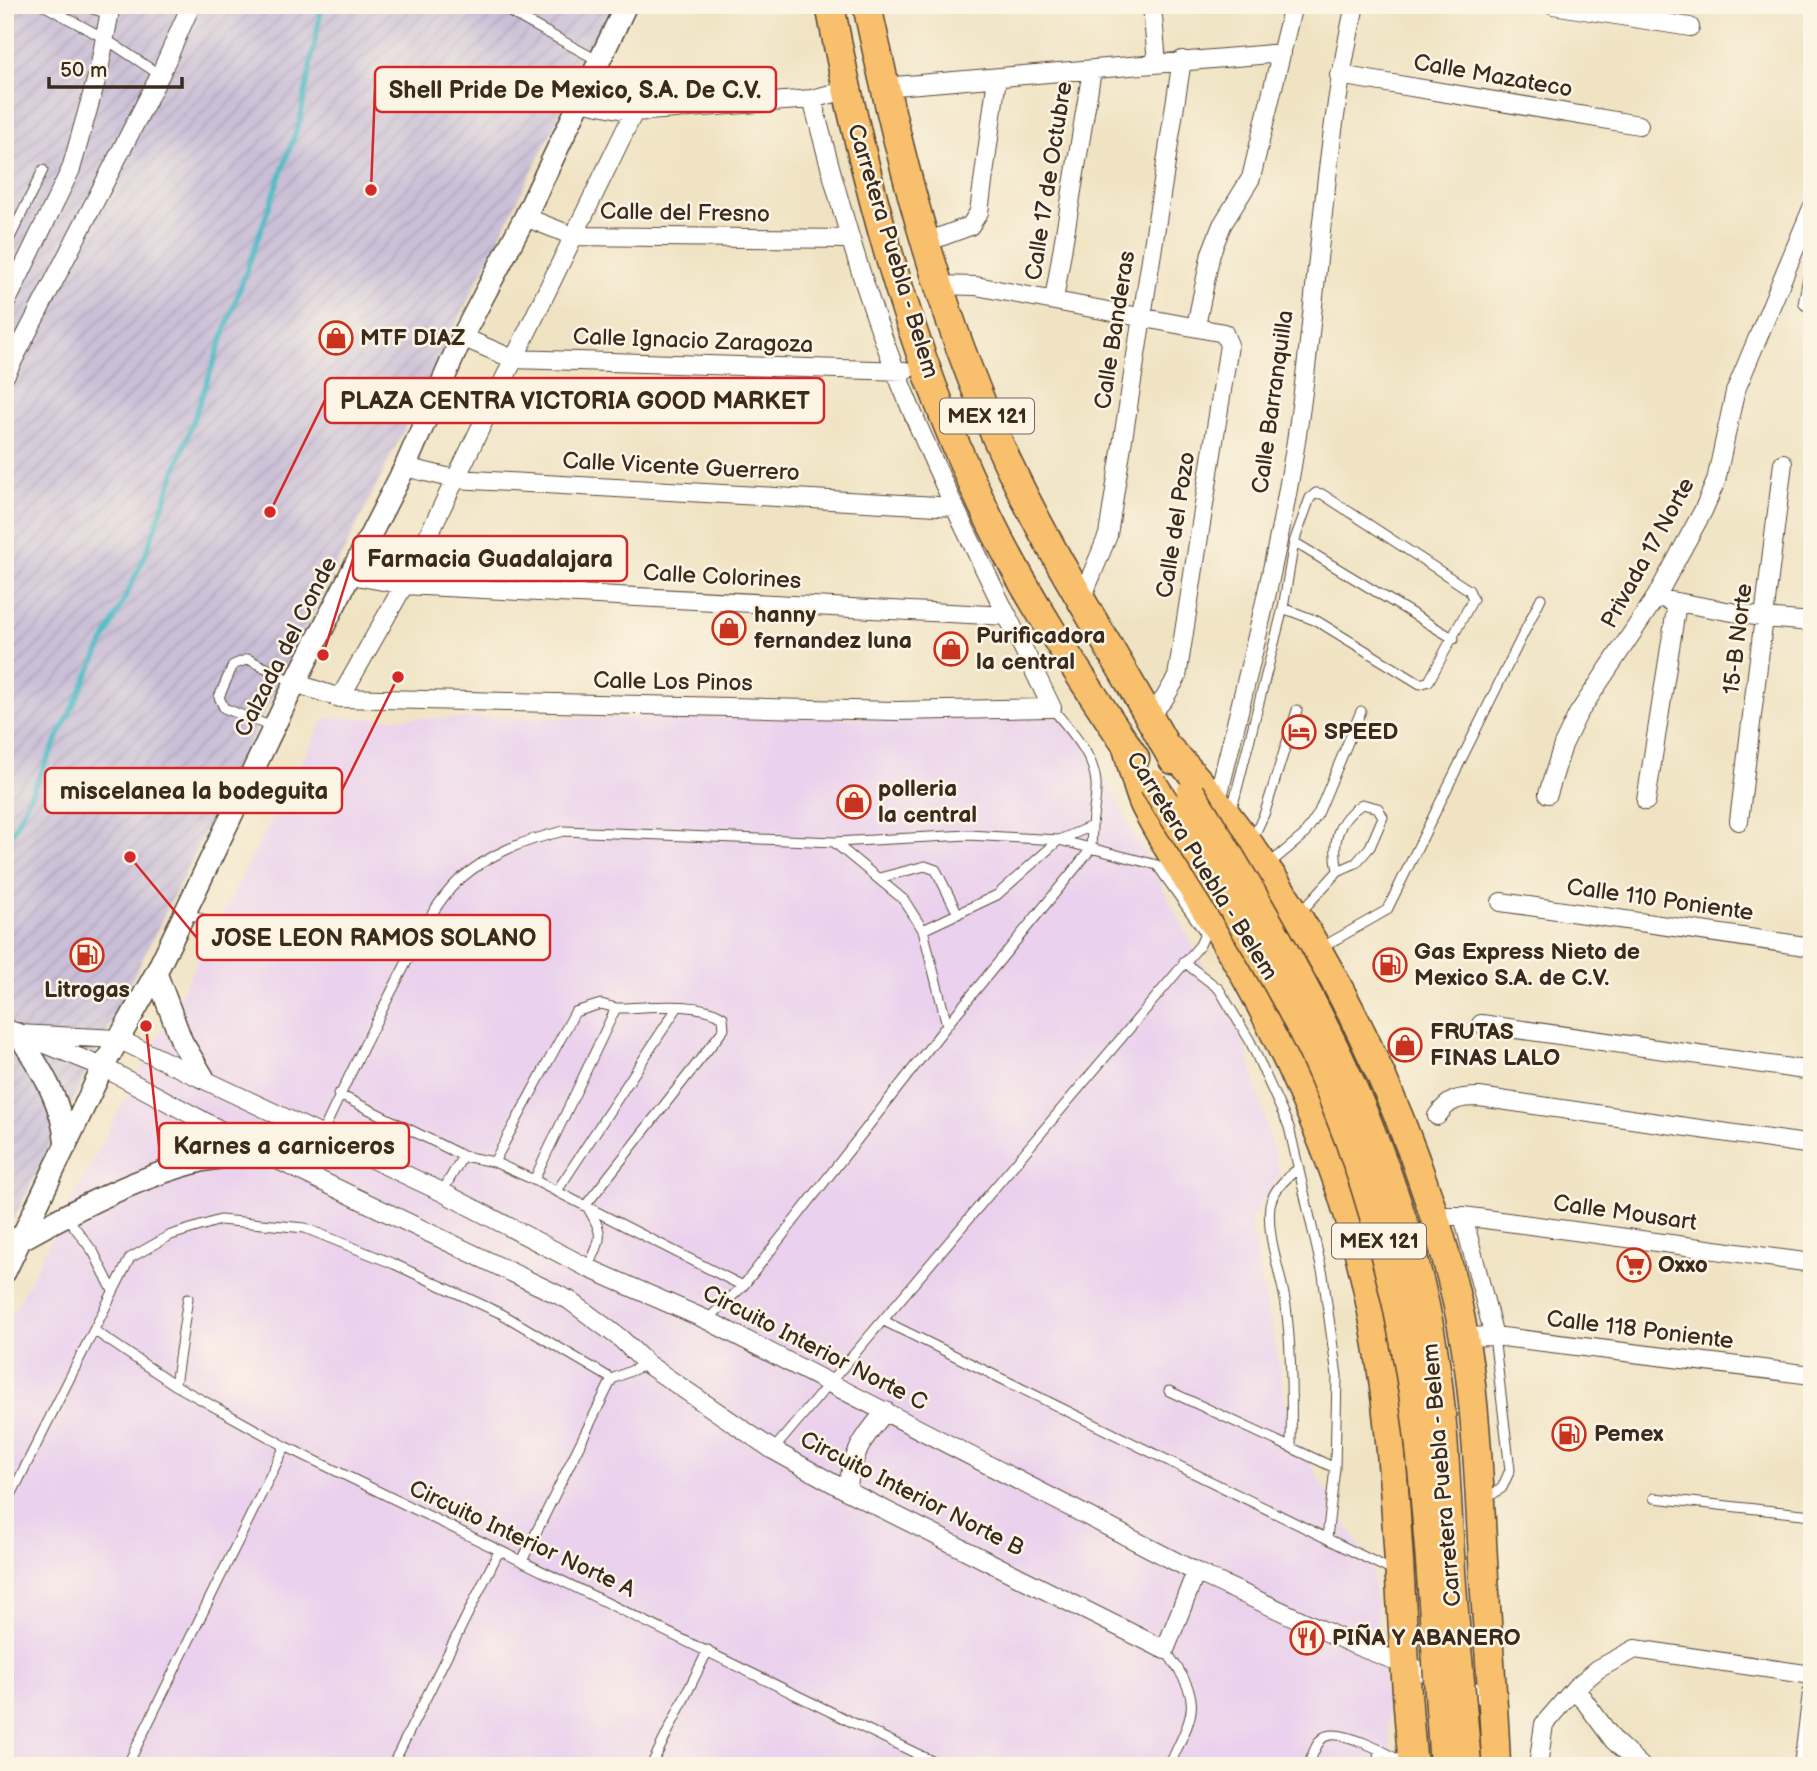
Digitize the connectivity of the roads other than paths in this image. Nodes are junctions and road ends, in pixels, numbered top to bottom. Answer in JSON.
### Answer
{"nodes":[{"id":1,"x":43,"y":5,"type":"edge"},
{"id":2,"x":91,"y":5,"type":"edge"},
{"id":3,"x":191,"y":5,"type":"edge"},
{"id":4,"x":497,"y":5,"type":"edge"},
{"id":5,"x":626,"y":5,"type":"edge"},
{"id":6,"x":830,"y":5,"type":"edge"},
{"id":7,"x":867,"y":5,"type":"edge"},
{"id":8,"x":1152,"y":5,"type":"edge"},
{"id":9,"x":1293,"y":5,"type":"edge"},
{"id":10,"x":1355,"y":5,"type":"edge"},
{"id":11,"x":1553,"y":5,"type":"edge"},
{"id":12,"x":110,"y":9,"type":"edge"},
{"id":13,"x":1690,"y":27,"type":"dead end"},
{"id":14,"x":104,"y":38,"type":"junction"},
{"id":15,"x":1282,"y":53,"type":"junction"},
{"id":16,"x":597,"y":60,"type":"junction"},
{"id":17,"x":1182,"y":60,"type":"junction"},
{"id":18,"x":1157,"y":63,"type":"junction"},
{"id":19,"x":1092,"y":70,"type":"junction"},
{"id":20,"x":160,"y":75,"type":"junction"},
{"id":21,"x":1339,"y":75,"type":"junction"},
{"id":22,"x":997,"y":78,"type":"junction"},
{"id":23,"x":884,"y":87,"type":"junction"},
{"id":24,"x":846,"y":90,"type":"junction"},
{"id":25,"x":812,"y":99,"type":"junction"},
{"id":26,"x":579,"y":100,"type":"junction"},
{"id":27,"x":634,"y":112,"type":"junction"},
{"id":28,"x":1639,"y":125,"type":"dead end"},
{"id":29,"x":43,"y":170,"type":"dead end"},
{"id":30,"x":1812,"y":208,"type":"edge"},
{"id":31,"x":525,"y":217,"type":"junction"},
{"id":32,"x":573,"y":236,"type":"junction"},
{"id":33,"x":849,"y":239,"type":"junction"},
{"id":34,"x":924,"y":243,"type":"junction"},
{"id":35,"x":5,"y":248,"type":"edge"},
{"id":36,"x":1812,"y":280,"type":"edge"},
{"id":37,"x":938,"y":285,"type":"junction"},
{"id":38,"x":1054,"y":300,"type":"junction"},
{"id":39,"x":1808,"y":302,"type":"dead end"},
{"id":40,"x":5,"y":305,"type":"edge"},
{"id":41,"x":1142,"y":316,"type":"junction"},
{"id":42,"x":34,"y":321,"type":"junction"},
{"id":43,"x":1196,"y":326,"type":"junction"},
{"id":44,"x":462,"y":337,"type":"junction"},
{"id":45,"x":513,"y":359,"type":"junction"},
{"id":46,"x":926,"y":369,"type":"junction"},
{"id":47,"x":896,"y":372,"type":"junction"},
{"id":48,"x":5,"y":376,"type":"edge"},
{"id":49,"x":950,"y":425,"type":"junction"},
{"id":50,"x":924,"y":437,"type":"junction"},
{"id":51,"x":1783,"y":463,"type":"dead end"},
{"id":52,"x":405,"y":467,"type":"junction"},
{"id":53,"x":455,"y":479,"type":"junction"},
{"id":54,"x":955,"y":507,"type":"junction"},
{"id":55,"x":1294,"y":542,"type":"junction"},
{"id":56,"x":351,"y":575,"type":"junction"},
{"id":57,"x":404,"y":585,"type":"junction"},
{"id":58,"x":1656,"y":597,"type":"junction"},
{"id":59,"x":1541,"y":598,"type":"dead end"},
{"id":60,"x":1080,"y":603,"type":"junction"},
{"id":61,"x":1677,"y":603,"type":"junction"},
{"id":62,"x":1283,"y":608,"type":"junction"},
{"id":63,"x":1008,"y":616,"type":"junction"},
{"id":64,"x":1765,"y":618,"type":"junction"},
{"id":65,"x":1812,"y":622,"type":"edge"},
{"id":66,"x":1454,"y":639,"type":"junction"},
{"id":67,"x":295,"y":683,"type":"junction"},
{"id":68,"x":340,"y":698,"type":"junction"},
{"id":69,"x":1052,"y":708,"type":"junction"},
{"id":70,"x":1297,"y":710,"type":"dead end"},
{"id":71,"x":1361,"y":711,"type":"dead end"},
{"id":72,"x":1147,"y":717,"type":"junction"},
{"id":73,"x":274,"y":728,"type":"junction"},
{"id":74,"x":1126,"y":744,"type":"junction"},
{"id":75,"x":1548,"y":794,"type":"dead end"},
{"id":76,"x":1646,"y":801,"type":"dead end"},
{"id":77,"x":1213,"y":804,"type":"junction"},
{"id":78,"x":1739,"y":821,"type":"dead end"},
{"id":79,"x":1092,"y":826,"type":"junction"},
{"id":80,"x":1059,"y":840,"type":"junction"},
{"id":81,"x":835,"y":842,"type":"junction"},
{"id":82,"x":1091,"y":849,"type":"junction"},
{"id":83,"x":1257,"y":857,"type":"junction"},
{"id":84,"x":1338,"y":871,"type":"junction"},
{"id":85,"x":879,"y":878,"type":"junction"},
{"id":86,"x":1501,"y":902,"type":"dead end"},
{"id":87,"x":185,"y":912,"type":"junction"},
{"id":88,"x":958,"y":914,"type":"junction"},
{"id":89,"x":1296,"y":917,"type":"junction"},
{"id":90,"x":923,"y":930,"type":"junction"},
{"id":91,"x":1205,"y":934,"type":"junction"},
{"id":92,"x":1812,"y":947,"type":"edge"},
{"id":93,"x":1318,"y":950,"type":"junction"},
{"id":94,"x":274,"y":953,"type":"dead end"},
{"id":95,"x":1184,"y":962,"type":"junction"},
{"id":96,"x":1242,"y":971,"type":"junction"},
{"id":97,"x":156,"y":973,"type":"junction"},
{"id":98,"x":616,"y":1008,"type":"junction"},
{"id":99,"x":677,"y":1008,"type":"junction"},
{"id":100,"x":1480,"y":1024,"type":"dead end"},
{"id":101,"x":947,"y":1025,"type":"junction"},
{"id":102,"x":12,"y":1031,"type":"edge"},
{"id":103,"x":118,"y":1039,"type":"junction"},
{"id":104,"x":103,"y":1067,"type":"junction"},
{"id":105,"x":1812,"y":1071,"type":"edge"},
{"id":106,"x":203,"y":1077,"type":"junction"},
{"id":107,"x":338,"y":1094,"type":"junction"},
{"id":108,"x":1307,"y":1104,"type":"junction"},
{"id":109,"x":1437,"y":1116,"type":"dead end"},
{"id":110,"x":1289,"y":1127,"type":"junction"},
{"id":111,"x":321,"y":1134,"type":"junction"},
{"id":112,"x":1812,"y":1145,"type":"edge"},
{"id":113,"x":66,"y":1146,"type":"junction"},
{"id":114,"x":261,"y":1152,"type":"junction"},
{"id":115,"x":463,"y":1156,"type":"junction"},
{"id":116,"x":494,"y":1162,"type":"junction"},
{"id":117,"x":1299,"y":1168,"type":"junction"},
{"id":118,"x":304,"y":1172,"type":"junction"},
{"id":119,"x":534,"y":1180,"type":"junction"},
{"id":120,"x":557,"y":1191,"type":"junction"},
{"id":121,"x":442,"y":1192,"type":"junction"},
{"id":122,"x":586,"y":1205,"type":"junction"},
{"id":123,"x":65,"y":1215,"type":"junction"},
{"id":124,"x":1432,"y":1216,"type":"junction"},
{"id":125,"x":1463,"y":1216,"type":"junction"},
{"id":126,"x":14,"y":1233,"type":"edge"},
{"id":127,"x":1812,"y":1263,"type":"edge"},
{"id":128,"x":588,"y":1268,"type":"junction"},
{"id":129,"x":5,"y":1272,"type":"edge"},
{"id":130,"x":743,"y":1286,"type":"junction"},
{"id":131,"x":112,"y":1289,"type":"junction"},
{"id":132,"x":188,"y":1298,"type":"dead end"},
{"id":133,"x":707,"y":1320,"type":"junction"},
{"id":134,"x":884,"y":1321,"type":"junction"},
{"id":135,"x":95,"y":1331,"type":"junction"},
{"id":136,"x":1462,"y":1336,"type":"junction"},
{"id":137,"x":1494,"y":1336,"type":"junction"},
{"id":138,"x":647,"y":1364,"type":"junction"},
{"id":139,"x":1812,"y":1375,"type":"edge"},
{"id":140,"x":612,"y":1379,"type":"junction"},
{"id":141,"x":831,"y":1384,"type":"junction"},
{"id":142,"x":176,"y":1385,"type":"junction"},
{"id":143,"x":1169,"y":1391,"type":"dead end"},
{"id":144,"x":886,"y":1411,"type":"junction"},
{"id":145,"x":285,"y":1446,"type":"junction"},
{"id":146,"x":1292,"y":1447,"type":"junction"},
{"id":147,"x":772,"y":1450,"type":"junction"},
{"id":148,"x":1335,"y":1468,"type":"junction"},
{"id":149,"x":847,"y":1491,"type":"junction"},
{"id":150,"x":1654,"y":1498,"type":"dead end"},
{"id":151,"x":1480,"y":1503,"type":"junction"},
{"id":152,"x":5,"y":1507,"type":"edge"},
{"id":153,"x":1812,"y":1515,"type":"edge"},
{"id":154,"x":1327,"y":1538,"type":"junction"},
{"id":155,"x":499,"y":1551,"type":"junction"},
{"id":156,"x":523,"y":1559,"type":"junction"},
{"id":157,"x":1196,"y":1572,"type":"junction"},
{"id":158,"x":1399,"y":1574,"type":"junction"},
{"id":159,"x":1484,"y":1577,"type":"junction"},
{"id":160,"x":708,"y":1650,"type":"junction"},
{"id":161,"x":1165,"y":1650,"type":"junction"},
{"id":162,"x":1403,"y":1664,"type":"junction"},
{"id":163,"x":1812,"y":1675,"type":"edge"},
{"id":164,"x":1575,"y":1688,"type":"junction"},
{"id":165,"x":1812,"y":1693,"type":"edge"},
{"id":166,"x":1491,"y":1698,"type":"junction"},
{"id":167,"x":1378,"y":1749,"type":"junction"},
{"id":168,"x":918,"y":1754,"type":"junction"},
{"id":169,"x":127,"y":1766,"type":"edge"},
{"id":170,"x":392,"y":1766,"type":"edge"},
{"id":171,"x":651,"y":1766,"type":"edge"},
{"id":172,"x":912,"y":1766,"type":"edge"},
{"id":173,"x":942,"y":1766,"type":"edge"},
{"id":174,"x":1169,"y":1766,"type":"edge"},
{"id":175,"x":1308,"y":1766,"type":"edge"},
{"id":176,"x":1379,"y":1766,"type":"edge"},
{"id":177,"x":1410,"y":1766,"type":"edge"},
{"id":178,"x":1427,"y":1766,"type":"edge"},
{"id":179,"x":1444,"y":1766,"type":"edge"},
{"id":180,"x":1467,"y":1766,"type":"edge"},
{"id":181,"x":1479,"y":1766,"type":"edge"},
{"id":182,"x":1496,"y":1766,"type":"edge"},
{"id":183,"x":1538,"y":1766,"type":"edge"},
{"id":184,"x":1641,"y":1766,"type":"edge"},
{"id":185,"x":1803,"y":1766,"type":"edge"}],
"edges":[{"from":1,"to":14,"type":"lane"},
{"from":2,"to":12,"type":"lane"},
{"from":3,"to":20,"type":"street"},
{"from":4,"to":16,"type":"lane"},
{"from":5,"to":16,"type":"street","name":"Calzada del Conde"},
{"from":6,"to":24,"type":"main road","name":"Carretera Puebla - Belem","number":"MEX 121"},
{"from":7,"to":23,"type":"main road","name":"Carretera Puebla - Belem","number":"MEX 121"},
{"from":8,"to":18,"type":"street"},
{"from":9,"to":15,"type":"street"},
{"from":10,"to":21,"type":"street","name":"Calle Barranquilla"},
{"from":11,"to":13,"type":"street"},
{"from":12,"to":14,"type":"street"},
{"from":14,"to":20,"type":"lane"},
{"from":14,"to":40,"type":"street"},
{"from":15,"to":17,"type":"street"},
{"from":15,"to":43,"type":"street"},
{"from":16,"to":26,"type":"street","name":"Calzada del Conde"},
{"from":17,"to":18,"type":"street"},
{"from":17,"to":41,"type":"street","name":"Calle Banderas"},
{"from":18,"to":19,"type":"street"},
{"from":19,"to":22,"type":"street"},
{"from":19,"to":38,"type":"street","name":"Calle 17 de Octubre"},
{"from":20,"to":42,"type":"street"},
{"from":21,"to":28,"type":"street","name":"Calle Mazateco"},
{"from":21,"to":77,"type":"street","name":"Calle Barranquilla"},
{"from":22,"to":23,"type":"street"},
{"from":22,"to":34,"type":"street"},
{"from":23,"to":34,"type":"main road","name":"Carretera Puebla - Belem","number":"MEX 121"},
{"from":24,"to":25,"type":"street"},
{"from":24,"to":46,"type":"main road","name":"Carretera Puebla - Belem","number":"MEX 121"},
{"from":25,"to":27,"type":"street"},
{"from":25,"to":33,"type":"street"},
{"from":26,"to":27,"type":"street"},
{"from":26,"to":31,"type":"street","name":"Calzada del Conde"},
{"from":27,"to":32,"type":"street"},
{"from":29,"to":35,"type":"lane"},
{"from":30,"to":58,"type":"street","name":"Privada 17 Norte"},
{"from":31,"to":32,"type":"street","name":"Calle del Fresno"},
{"from":31,"to":44,"type":"street","name":"Calzada del Conde"},
{"from":32,"to":33,"type":"street","name":"Calle del Fresno"},
{"from":32,"to":45,"type":"street"},
{"from":33,"to":47,"type":"street"},
{"from":34,"to":37,"type":"main road","name":"Carretera Puebla - Belem","number":"MEX 121"},
{"from":36,"to":39,"type":"street"},
{"from":37,"to":38,"type":"street"},
{"from":37,"to":60,"type":"main road","name":"Carretera Puebla - Belem","number":"MEX 121"},
{"from":38,"to":41,"type":"street"},
{"from":40,"to":42,"type":"street"},
{"from":41,"to":43,"type":"street"},
{"from":41,"to":60,"type":"street","name":"Calle Banderas"},
{"from":42,"to":48,"type":"street"},
{"from":43,"to":72,"type":"street","name":"Calle del Pozo"},
{"from":44,"to":45,"type":"street","name":"Calle Ignacio Zaragoza"},
{"from":44,"to":52,"type":"street","name":"Calzada del Conde"},
{"from":45,"to":47,"type":"street","name":"Calle Ignacio Zaragoza"},
{"from":45,"to":53,"type":"street"},
{"from":46,"to":47,"type":"street","name":"Calle Ignacio Zaragoza"},
{"from":46,"to":49,"type":"main road","name":"Carretera Puebla - Belem","number":"MEX 121"},
{"from":47,"to":50,"type":"street"},
{"from":49,"to":50,"type":"street"},
{"from":49,"to":74,"type":"main road","name":"Carretera Puebla - Belem","number":"MEX 121"},
{"from":50,"to":54,"type":"street"},
{"from":51,"to":64,"type":"street","name":"15-B Norte"},
{"from":52,"to":53,"type":"street","name":"Calle Vicente Guerrero"},
{"from":52,"to":56,"type":"street","name":"Calzada del Conde"},
{"from":53,"to":54,"type":"street","name":"Calle Vicente Guerrero"},
{"from":53,"to":57,"type":"street"},
{"from":54,"to":63,"type":"street"},
{"from":55,"to":62,"type":"lane"},
{"from":55,"to":66,"type":"lane"},
{"from":55,"to":66,"type":"lane"},
{"from":56,"to":57,"type":"street","name":"Calle Colorines"},
{"from":56,"to":67,"type":"street","name":"Calzada del Conde"},
{"from":57,"to":63,"type":"street","name":"Calle Colorines"},
{"from":57,"to":68,"type":"street"},
{"from":58,"to":61,"type":"street"},
{"from":58,"to":75,"type":"street","name":"Privada 17 Norte"},
{"from":59,"to":93,"type":"lane"},
{"from":60,"to":72,"type":"main road","name":"Carretera Puebla - Belem","number":"MEX 121"},
{"from":61,"to":64,"type":"street"},
{"from":61,"to":76,"type":"street"},
{"from":62,"to":66,"type":"lane"},
{"from":62,"to":77,"type":"lane"},
{"from":63,"to":69,"type":"street"},
{"from":64,"to":65,"type":"street"},
{"from":64,"to":78,"type":"street","name":"15-B Norte"},
{"from":67,"to":68,"type":"street","name":"Calle Los Pinos"},
{"from":67,"to":73,"type":"street","name":"Calzada del Conde"},
{"from":67,"to":73,"type":"lane"},
{"from":68,"to":69,"type":"street","name":"Calle Los Pinos"},
{"from":69,"to":79,"type":"lane"},
{"from":70,"to":83,"type":"lane"},
{"from":71,"to":83,"type":"lane"},
{"from":72,"to":77,"type":"main road","name":"Carretera Puebla - Belem","number":"MEX 121"},
{"from":73,"to":87,"type":"street","name":"Calzada del Conde"},
{"from":74,"to":96,"type":"main road"},
{"from":74,"to":179,"type":"main road","name":"Carretera Puebla - Belem","number":"MEX 121","bridge":true},
{"from":77,"to":83,"type":"main road"},
{"from":77,"to":180,"type":"main road","name":"Carretera Puebla - Belem","number":"MEX 121","bridge":true},
{"from":79,"to":80,"type":"lane"},
{"from":79,"to":82,"type":"lane"},
{"from":80,"to":81,"type":"lane"},
{"from":80,"to":82,"type":"lane"},
{"from":80,"to":88,"type":"lane"},
{"from":81,"to":85,"type":"lane"},
{"from":81,"to":107,"type":"lane"},
{"from":82,"to":91,"type":"lane"},
{"from":82,"to":101,"type":"lane"},
{"from":83,"to":89,"type":"main road"},
{"from":84,"to":84,"type":"lane"},
{"from":84,"to":89,"type":"lane"},
{"from":85,"to":88,"type":"lane"},
{"from":85,"to":90,"type":"lane"},
{"from":86,"to":92,"type":"street","name":"Calle 110 Poniente"},
{"from":87,"to":94,"type":"lane"},
{"from":87,"to":97,"type":"street","name":"Calzada del Conde"},
{"from":88,"to":90,"type":"lane"},
{"from":89,"to":93,"type":"main road"},
{"from":90,"to":101,"type":"lane"},
{"from":91,"to":95,"type":"lane"},
{"from":91,"to":96,"type":"lane"},
{"from":93,"to":124,"type":"main road"},
{"from":95,"to":110,"type":"lane"},
{"from":95,"to":134,"type":"lane"},
{"from":96,"to":108,"type":"main road"},
{"from":97,"to":103,"type":"street","name":"Calzada del Conde"},
{"from":97,"to":106,"type":"street"},
{"from":98,"to":99,"type":"lane"},
{"from":98,"to":116,"type":"lane"},
{"from":98,"to":119,"type":"lane"},
{"from":99,"to":120,"type":"lane"},
{"from":99,"to":122,"type":"lane"},
{"from":100,"to":105,"type":"street"},
{"from":101,"to":130,"type":"lane"},
{"from":102,"to":103,"type":"street"},
{"from":102,"to":104,"type":"street"},
{"from":102,"to":113,"type":"street"},
{"from":103,"to":104,"type":"street","name":"Calzada del Conde"},
{"from":103,"to":106,"type":"street","name":"Circuito Interior Norte C"},
{"from":104,"to":113,"type":"street","name":"Calzada del Conde"},
{"from":104,"to":114,"type":"street"},
{"from":106,"to":111,"type":"street","name":"Circuito Interior Norte C"},
{"from":107,"to":111,"type":"lane"},
{"from":107,"to":115,"type":"lane"},
{"from":108,"to":110,"type":"lane"},
{"from":108,"to":158,"type":"main road"},
{"from":109,"to":112,"type":"street"},
{"from":110,"to":117,"type":"lane"},
{"from":111,"to":118,"type":"lane"},
{"from":111,"to":121,"type":"street","name":"Circuito Interior Norte C"},
{"from":113,"to":126,"type":"street","name":"Calzada del Conde"},
{"from":114,"to":118,"type":"street"},
{"from":114,"to":123,"type":"street"},
{"from":115,"to":116,"type":"lane"},
{"from":115,"to":121,"type":"lane"},
{"from":116,"to":119,"type":"lane"},
{"from":117,"to":146,"type":"lane"},
{"from":117,"to":148,"type":"lane"},
{"from":118,"to":138,"type":"street","name":"Circuito Interior Norte B"},
{"from":119,"to":120,"type":"lane"},
{"from":120,"to":122,"type":"lane"},
{"from":121,"to":128,"type":"street","name":"Circuito Interior Norte C"},
{"from":122,"to":128,"type":"lane"},
{"from":122,"to":130,"type":"lane"},
{"from":123,"to":126,"type":"street"},
{"from":123,"to":131,"type":"lane"},
{"from":124,"to":125,"type":"street","name":"Calle Mousart"},
{"from":124,"to":136,"type":"main road"},
{"from":125,"to":127,"type":"street","name":"Calle Mousart"},
{"from":125,"to":137,"type":"street"},
{"from":126,"to":129,"type":"street","name":"Calzada del Conde"},
{"from":128,"to":133,"type":"street","name":"Circuito Interior Norte C"},
{"from":130,"to":133,"type":"lane"},
{"from":131,"to":135,"type":"lane"},
{"from":131,"to":140,"type":"lane"},
{"from":132,"to":142,"type":"lane"},
{"from":133,"to":141,"type":"street","name":"Circuito Interior Norte C"},
{"from":134,"to":141,"type":"lane"},
{"from":134,"to":154,"type":"lane"},
{"from":135,"to":142,"type":"lane","name":"Circuito Interior Norte A"},
{"from":135,"to":152,"type":"lane"},
{"from":136,"to":137,"type":"street","name":"Calle 118 Poniente"},
{"from":136,"to":151,"type":"main road"},
{"from":137,"to":139,"type":"street","name":"Calle 118 Poniente"},
{"from":137,"to":151,"type":"lane"},
{"from":138,"to":140,"type":"lane"},
{"from":138,"to":147,"type":"street","name":"Circuito Interior Norte B"},
{"from":140,"to":156,"type":"lane"},
{"from":141,"to":144,"type":"street","name":"Circuito Interior Norte C"},
{"from":141,"to":147,"type":"lane"},
{"from":142,"to":145,"type":"lane","name":"Circuito Interior Norte A"},
{"from":143,"to":146,"type":"lane"},
{"from":144,"to":149,"type":"street"},
{"from":144,"to":157,"type":"street","name":"Circuito Interior Norte C"},
{"from":145,"to":155,"type":"lane","name":"Circuito Interior Norte A"},
{"from":145,"to":169,"type":"lane"},
{"from":146,"to":148,"type":"lane"},
{"from":147,"to":149,"type":"street","name":"Circuito Interior Norte B"},
{"from":148,"to":154,"type":"lane"},
{"from":149,"to":161,"type":"street","name":"Circuito Interior Norte B"},
{"from":150,"to":153,"type":"lane"},
{"from":151,"to":159,"type":"main road"},
{"from":154,"to":158,"type":"lane"},
{"from":155,"to":156,"type":"lane","name":"Circuito Interior Norte A"},
{"from":155,"to":170,"type":"lane"},
{"from":156,"to":160,"type":"lane","name":"Circuito Interior Norte A"},
{"from":157,"to":161,"type":"street"},
{"from":157,"to":162,"type":"street","name":"Circuito Interior Norte C"},
{"from":158,"to":159,"type":"main road"},
{"from":158,"to":162,"type":"main road"},
{"from":159,"to":166,"type":"main road"},
{"from":160,"to":168,"type":"lane","name":"Circuito Interior Norte A"},
{"from":160,"to":171,"type":"lane"},
{"from":161,"to":174,"type":"lane"},
{"from":162,"to":166,"type":"street","name":"Circuito Interior Norte C"},
{"from":162,"to":177,"type":"main road"},
{"from":163,"to":164,"type":"street"},
{"from":164,"to":183,"type":"street"},
{"from":164,"to":184,"type":"street"},
{"from":165,"to":185,"type":"street"},
{"from":166,"to":182,"type":"main road"},
{"from":167,"to":175,"type":"lane"},
{"from":167,"to":176,"type":"lane"},
{"from":167,"to":177,"type":"lane"},
{"from":168,"to":172,"type":"lane"},
{"from":168,"to":173,"type":"lane","name":"Circuito Interior Norte A"},
{"from":178,"to":181,"type":"main road"}]}
